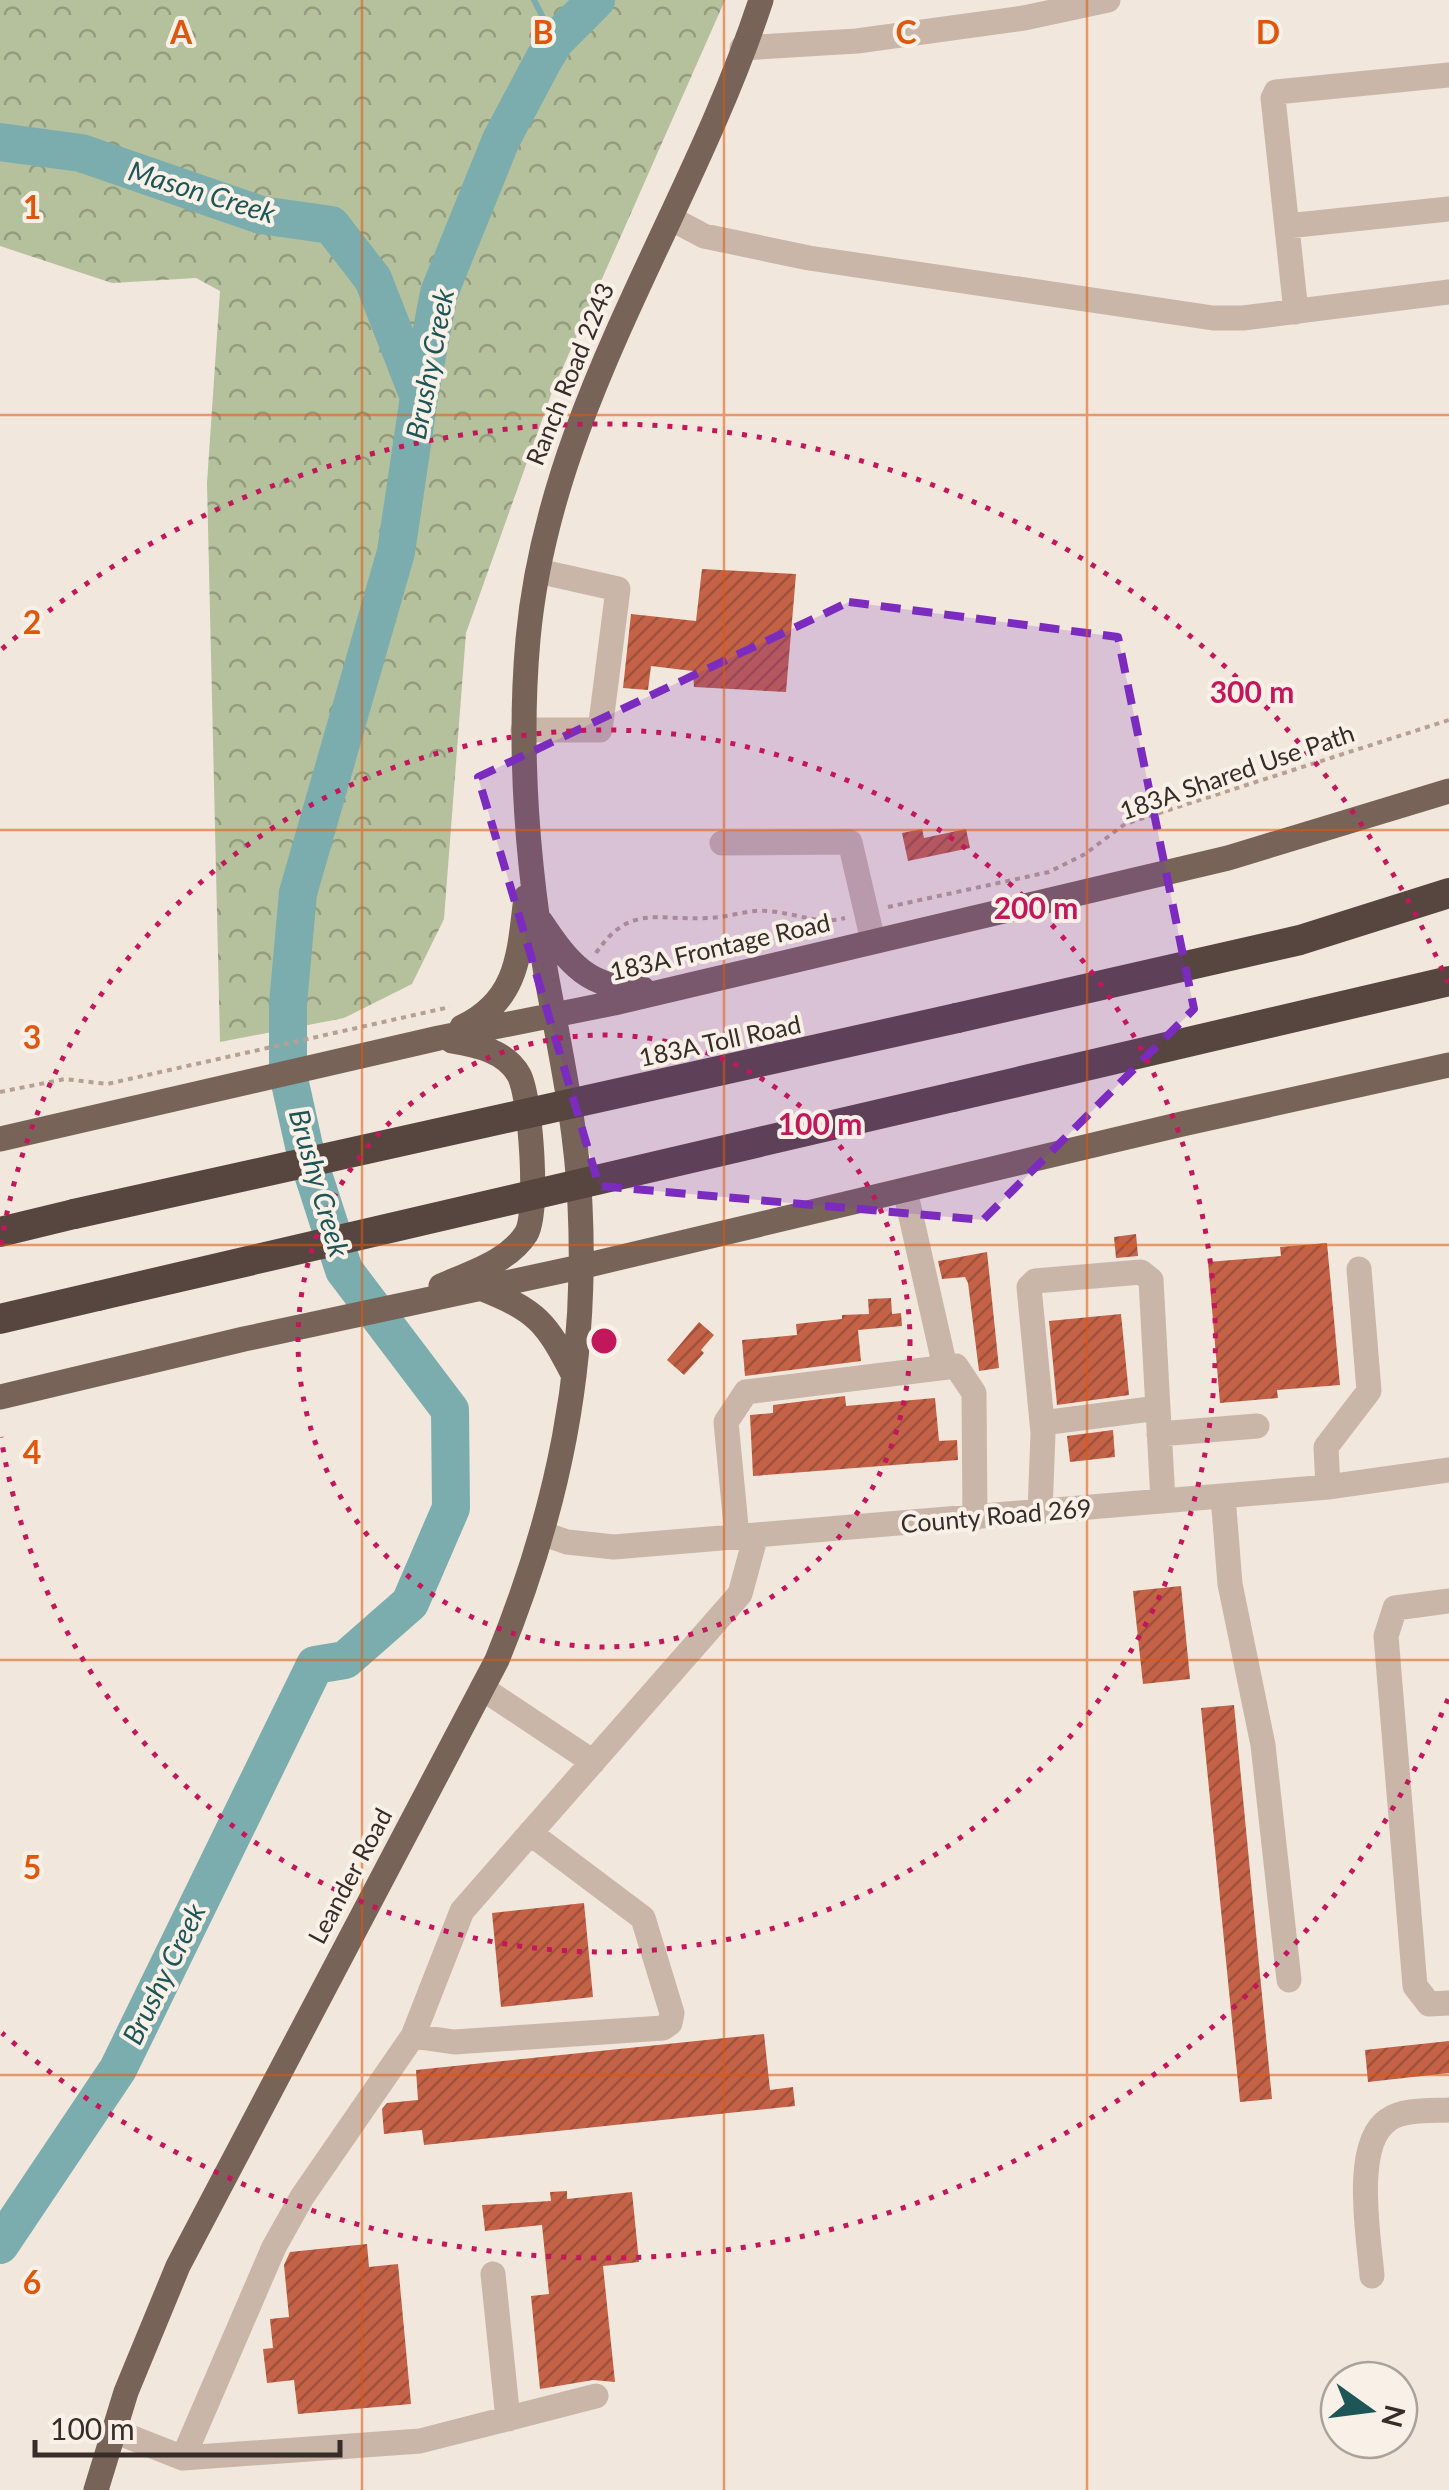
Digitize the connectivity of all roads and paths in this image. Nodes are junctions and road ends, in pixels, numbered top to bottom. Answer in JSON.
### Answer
{"nodes":[{"id":1,"x":760,"y":0,"type":"edge"},
{"id":2,"x":1108,"y":0,"type":"edge"},
{"id":3,"x":1067,"y":3,"type":"edge"},
{"id":4,"x":742,"y":48,"type":"junction"},
{"id":5,"x":1449,"y":75,"type":"edge"},
{"id":6,"x":1449,"y":209,"type":"edge"},
{"id":7,"x":670,"y":218,"type":"junction"},
{"id":8,"x":1287,"y":226,"type":"junction"},
{"id":9,"x":1449,"y":292,"type":"edge"},
{"id":10,"x":1296,"y":312,"type":"junction"},
{"id":11,"x":538,"y":572,"type":"junction"},
{"id":12,"x":1449,"y":720,"type":"edge"},
{"id":13,"x":523,"y":730,"type":"junction"},
{"id":14,"x":1449,"y":790,"type":"edge"},
{"id":15,"x":722,"y":843,"type":"dead end"},
{"id":16,"x":530,"y":862,"type":"junction"},
{"id":17,"x":1449,"y":894,"type":"edge"},
{"id":18,"x":866,"y":912,"type":"junction"},
{"id":19,"x":538,"y":917,"type":"junction"},
{"id":20,"x":874,"y":942,"type":"junction"},
{"id":21,"x":590,"y":962,"type":"dead end"},
{"id":22,"x":1449,"y":981,"type":"edge"},
{"id":23,"x":678,"y":988,"type":"junction"},
{"id":24,"x":423,"y":1014,"type":"dead end"},
{"id":25,"x":555,"y":1016,"type":"junction"},
{"id":26,"x":440,"y":1038,"type":"junction"},
{"id":27,"x":1449,"y":1065,"type":"edge"},
{"id":28,"x":0,"y":1092,"type":"edge"},
{"id":29,"x":0,"y":1139,"type":"edge"},
{"id":30,"x":906,"y":1190,"type":"junction"},
{"id":31,"x":0,"y":1232,"type":"edge"},
{"id":32,"x":580,"y":1268,"type":"junction"},
{"id":33,"x":1359,"y":1269,"type":"dead end"},
{"id":34,"x":473,"y":1284,"type":"junction"},
{"id":35,"x":0,"y":1319,"type":"edge"},
{"id":36,"x":946,"y":1367,"type":"junction"},
{"id":37,"x":574,"y":1376,"type":"junction"},
{"id":38,"x":0,"y":1397,"type":"edge"},
{"id":39,"x":1158,"y":1421,"type":"junction"},
{"id":40,"x":1042,"y":1423,"type":"junction"},
{"id":41,"x":1257,"y":1426,"type":"dead end"},
{"id":42,"x":1449,"y":1470,"type":"edge"},
{"id":43,"x":1328,"y":1486,"type":"junction"},
{"id":44,"x":1223,"y":1496,"type":"junction"},
{"id":45,"x":1163,"y":1501,"type":"junction"},
{"id":46,"x":1040,"y":1512,"type":"junction"},
{"id":47,"x":976,"y":1518,"type":"junction"},
{"id":48,"x":544,"y":1534,"type":"junction"},
{"id":49,"x":747,"y":1536,"type":"junction"},
{"id":50,"x":1449,"y":1600,"type":"edge"},
{"id":51,"x":482,"y":1688,"type":"junction"},
{"id":52,"x":593,"y":1762,"type":"junction"},
{"id":53,"x":530,"y":1833,"type":"junction"},
{"id":54,"x":1289,"y":1980,"type":"dead end"},
{"id":55,"x":1449,"y":2003,"type":"edge"},
{"id":56,"x":413,"y":2036,"type":"junction"},
{"id":57,"x":1449,"y":2110,"type":"edge"},
{"id":58,"x":493,"y":2274,"type":"dead end"},
{"id":59,"x":1372,"y":2276,"type":"dead end"},
{"id":60,"x":596,"y":2396,"type":"dead end"},
{"id":61,"x":508,"y":2419,"type":"junction"},
{"id":62,"x":112,"y":2430,"type":"junction"},
{"id":63,"x":183,"y":2458,"type":"junction"},
{"id":64,"x":96,"y":2490,"type":"edge"}],
"edges":[{"from":1,"to":4,"type":"main road","name":"Ranch Road 2243"},
{"from":2,"to":3,"type":"street"},
{"from":3,"to":4,"type":"street"},
{"from":4,"to":7,"type":"main road","name":"Ranch Road 2243"},
{"from":5,"to":8,"type":"street"},
{"from":6,"to":8,"type":"street"},
{"from":7,"to":10,"type":"street"},
{"from":7,"to":11,"type":"main road","name":"Ranch Road 2243"},
{"from":8,"to":10,"type":"street"},
{"from":9,"to":10,"type":"street"},
{"from":11,"to":13,"type":"main road","name":"Ranch Road 2243"},
{"from":11,"to":13,"type":"street"},
{"from":12,"to":18,"type":"path","name":"183A Shared Use Path"},
{"from":13,"to":16,"type":"main road","name":"Ranch Road 2243"},
{"from":14,"to":20,"type":"main road","name":"183A Frontage Road"},
{"from":15,"to":18,"type":"street"},
{"from":16,"to":19,"type":"main road","name":"Ranch Road 2243"},
{"from":16,"to":26,"type":"main road"},
{"from":17,"to":31,"type":"highway","name":"183A Toll Road","bridge":true},
{"from":18,"to":20,"type":"street"},
{"from":18,"to":21,"type":"path","name":"183A Shared Use Path"},
{"from":19,"to":23,"type":"main road"},
{"from":19,"to":25,"type":"main road","name":"Ranch Road 2243"},
{"from":20,"to":23,"type":"main road","name":"183A Frontage Road"},
{"from":22,"to":35,"type":"highway","bridge":true},
{"from":23,"to":25,"type":"main road","name":"183A Frontage Road"},
{"from":24,"to":28,"type":"path"},
{"from":25,"to":26,"type":"main road","name":"183A Frontage Road"},
{"from":25,"to":32,"type":"main road","name":"Ranch Road 2243"},
{"from":26,"to":29,"type":"main road","name":"183A Frontage Road"},
{"from":26,"to":34,"type":"main road"},
{"from":27,"to":30,"type":"main road"},
{"from":30,"to":32,"type":"main road"},
{"from":30,"to":36,"type":"street"},
{"from":32,"to":34,"type":"main road"},
{"from":32,"to":37,"type":"main road","name":"Leander Road"},
{"from":33,"to":43,"type":"street"},
{"from":34,"to":37,"type":"main road"},
{"from":34,"to":38,"type":"main road"},
{"from":36,"to":47,"type":"street"},
{"from":36,"to":49,"type":"street"},
{"from":37,"to":48,"type":"main road","name":"Leander Road"},
{"from":39,"to":40,"type":"street"},
{"from":39,"to":40,"type":"street"},
{"from":39,"to":41,"type":"street"},
{"from":39,"to":45,"type":"street"},
{"from":40,"to":46,"type":"street"},
{"from":42,"to":43,"type":"street","name":"County Road 269"},
{"from":43,"to":44,"type":"street","name":"County Road 269"},
{"from":44,"to":45,"type":"street","name":"County Road 269"},
{"from":44,"to":54,"type":"street"},
{"from":45,"to":46,"type":"street","name":"County Road 269"},
{"from":46,"to":47,"type":"street","name":"County Road 269"},
{"from":47,"to":49,"type":"street","name":"County Road 269"},
{"from":48,"to":49,"type":"street","name":"County Road 269"},
{"from":48,"to":51,"type":"main road","name":"Leander Road"},
{"from":49,"to":52,"type":"street"},
{"from":50,"to":55,"type":"street"},
{"from":51,"to":52,"type":"street"},
{"from":51,"to":62,"type":"main road","name":"Leander Road"},
{"from":52,"to":53,"type":"street"},
{"from":53,"to":56,"type":"street"},
{"from":53,"to":56,"type":"street"},
{"from":56,"to":63,"type":"street"},
{"from":57,"to":59,"type":"street"},
{"from":58,"to":61,"type":"street"},
{"from":60,"to":61,"type":"street"},
{"from":61,"to":63,"type":"street"},
{"from":62,"to":63,"type":"street"},
{"from":62,"to":64,"type":"main road","name":"Leander Road"}]}
